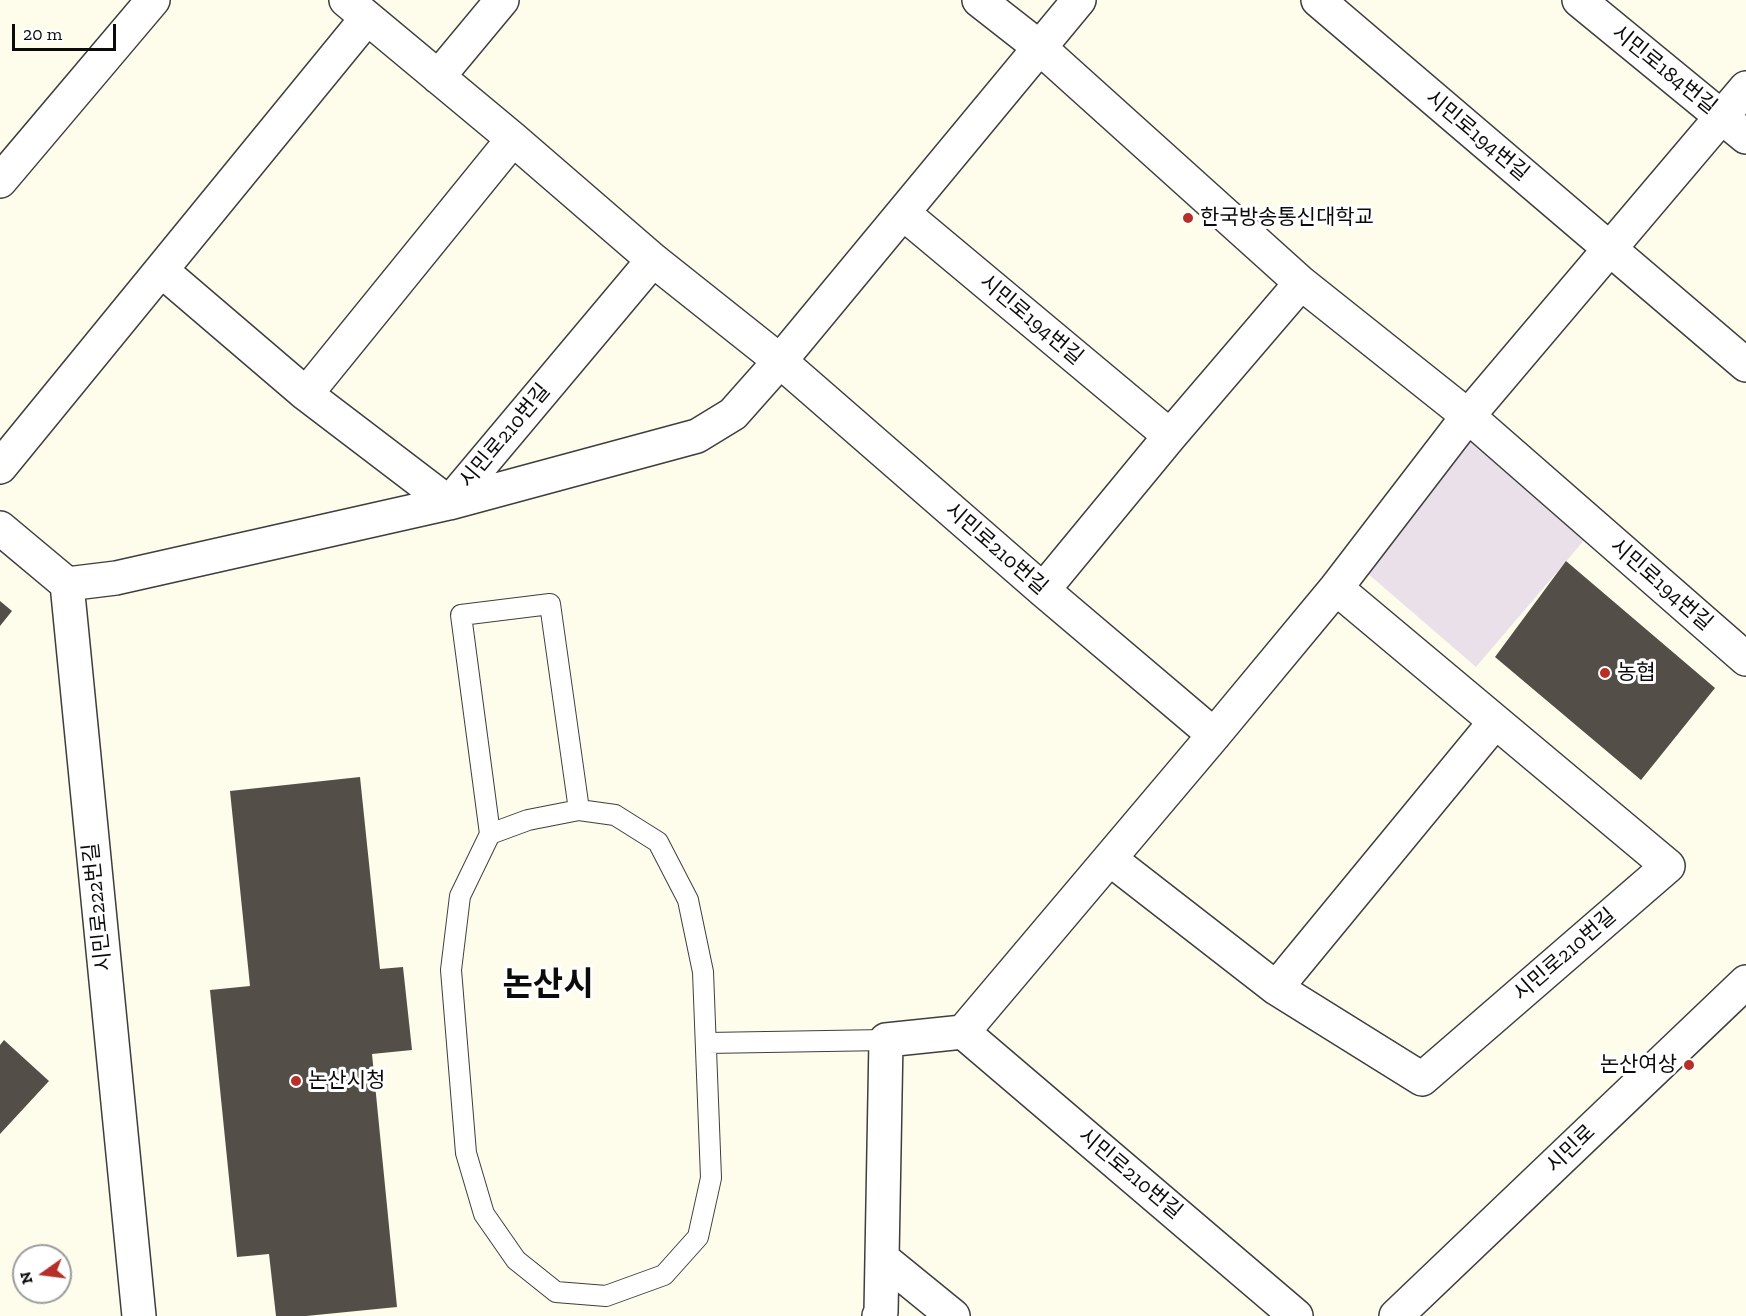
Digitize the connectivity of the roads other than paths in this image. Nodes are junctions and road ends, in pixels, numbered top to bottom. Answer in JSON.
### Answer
{"nodes":[{"id":1,"x":153,"y":0,"type":"edge"},
{"id":2,"x":502,"y":0,"type":"edge"},
{"id":3,"x":979,"y":0,"type":"edge"},
{"id":4,"x":1079,"y":0,"type":"edge"},
{"id":5,"x":1318,"y":0,"type":"edge"},
{"id":6,"x":1579,"y":0,"type":"edge"},
{"id":7,"x":356,"y":9,"type":"edge"},
{"id":8,"x":1039,"y":47,"type":"junction"},
{"id":9,"x":438,"y":77,"type":"junction"},
{"id":10,"x":1746,"y":88,"type":"edge"},
{"id":11,"x":1734,"y":127,"type":"edge"},
{"id":12,"x":513,"y":139,"type":"junction"},
{"id":13,"x":0,"y":181,"type":"edge"},
{"id":14,"x":903,"y":213,"type":"junction"},
{"id":15,"x":1610,"y":248,"type":"junction"},
{"id":16,"x":653,"y":260,"type":"junction"},
{"id":17,"x":161,"y":270,"type":"junction"},
{"id":18,"x":1301,"y":283,"type":"junction"},
{"id":19,"x":780,"y":361,"type":"junction"},
{"id":20,"x":1746,"y":365,"type":"edge"},
{"id":21,"x":306,"y":394,"type":"junction"},
{"id":22,"x":1468,"y":416,"type":"junction"},
{"id":23,"x":1170,"y":436,"type":"junction"},
{"id":24,"x":0,"y":467,"type":"edge"},
{"id":25,"x":449,"y":503,"type":"junction"},
{"id":26,"x":0,"y":528,"type":"edge"},
{"id":27,"x":67,"y":584,"type":"junction"},
{"id":28,"x":1336,"y":588,"type":"junction"},
{"id":29,"x":1043,"y":590,"type":"junction"},
{"id":30,"x":1746,"y":659,"type":"edge"},
{"id":31,"x":1495,"y":722,"type":"junction"},
{"id":32,"x":1214,"y":735,"type":"junction"},
{"id":33,"x":579,"y":810,"type":"junction"},
{"id":34,"x":490,"y":834,"type":"junction"},
{"id":35,"x":1110,"y":859,"type":"junction"},
{"id":36,"x":1746,"y":982,"type":"edge"},
{"id":37,"x":1276,"y":988,"type":"junction"},
{"id":38,"x":963,"y":1032,"type":"junction"},
{"id":39,"x":886,"y":1040,"type":"junction"},
{"id":40,"x":707,"y":1043,"type":"junction"},
{"id":41,"x":883,"y":1259,"type":"junction"},
{"id":42,"x":139,"y":1316,"type":"edge"},
{"id":43,"x":879,"y":1316,"type":"edge"},
{"id":44,"x":953,"y":1316,"type":"edge"},
{"id":45,"x":1296,"y":1316,"type":"edge"},
{"id":46,"x":1396,"y":1316,"type":"edge"}],
"edges":[{"from":1,"to":13,"type":"street"},
{"from":2,"to":9,"type":"street"},
{"from":3,"to":8,"type":"street","name":"시민로194번길"},
{"from":4,"to":8,"type":"street"},
{"from":5,"to":15,"type":"street","name":"시민로194번길"},
{"from":6,"to":11,"type":"street","name":"시민로184번길"},
{"from":7,"to":9,"type":"street","name":"시민로210번길"},
{"from":7,"to":17,"type":"street","name":"시민로210번길"},
{"from":8,"to":14,"type":"street"},
{"from":8,"to":18,"type":"street","name":"시민로194번길"},
{"from":9,"to":12,"type":"street","name":"시민로210번길"},
{"from":10,"to":11,"type":"street","name":"시민로184번길"},
{"from":11,"to":15,"type":"street"},
{"from":12,"to":16,"type":"street","name":"시민로210번길"},
{"from":12,"to":21,"type":"street"},
{"from":14,"to":19,"type":"street"},
{"from":14,"to":23,"type":"street","name":"시민로194번길"},
{"from":15,"to":20,"type":"street","name":"시민로194번길"},
{"from":15,"to":22,"type":"street"},
{"from":16,"to":19,"type":"street","name":"시민로210번길"},
{"from":16,"to":25,"type":"street","name":"시민로210번길"},
{"from":17,"to":21,"type":"street","name":"시민로210번길"},
{"from":17,"to":24,"type":"street","name":"시민로210번길"},
{"from":18,"to":22,"type":"street","name":"시민로194번길"},
{"from":18,"to":23,"type":"street"},
{"from":19,"to":25,"type":"street"},
{"from":19,"to":29,"type":"street","name":"시민로210번길"},
{"from":21,"to":25,"type":"street","name":"시민로210번길"},
{"from":22,"to":28,"type":"street"},
{"from":22,"to":30,"type":"street","name":"시민로194번길"},
{"from":23,"to":29,"type":"street"},
{"from":25,"to":27,"type":"street"},
{"from":26,"to":27,"type":"street"},
{"from":27,"to":42,"type":"street","name":"시민로222번길"},
{"from":28,"to":31,"type":"street","name":"시민로210번길"},
{"from":28,"to":32,"type":"street"},
{"from":29,"to":32,"type":"street","name":"시민로210번길"},
{"from":31,"to":37,"type":"street"},
{"from":31,"to":37,"type":"street","name":"시민로210번길"},
{"from":32,"to":35,"type":"street"},
{"from":33,"to":34,"type":"lane"},
{"from":33,"to":34,"type":"lane"},
{"from":33,"to":40,"type":"lane"},
{"from":34,"to":40,"type":"lane"},
{"from":35,"to":37,"type":"street","name":"시민로210번길"},
{"from":35,"to":38,"type":"street"},
{"from":36,"to":46,"type":"street","name":"시민로"},
{"from":38,"to":39,"type":"street"},
{"from":38,"to":45,"type":"street","name":"시민로210번길"},
{"from":39,"to":40,"type":"lane"},
{"from":39,"to":41,"type":"street"},
{"from":41,"to":43,"type":"street"},
{"from":41,"to":44,"type":"street"}]}
